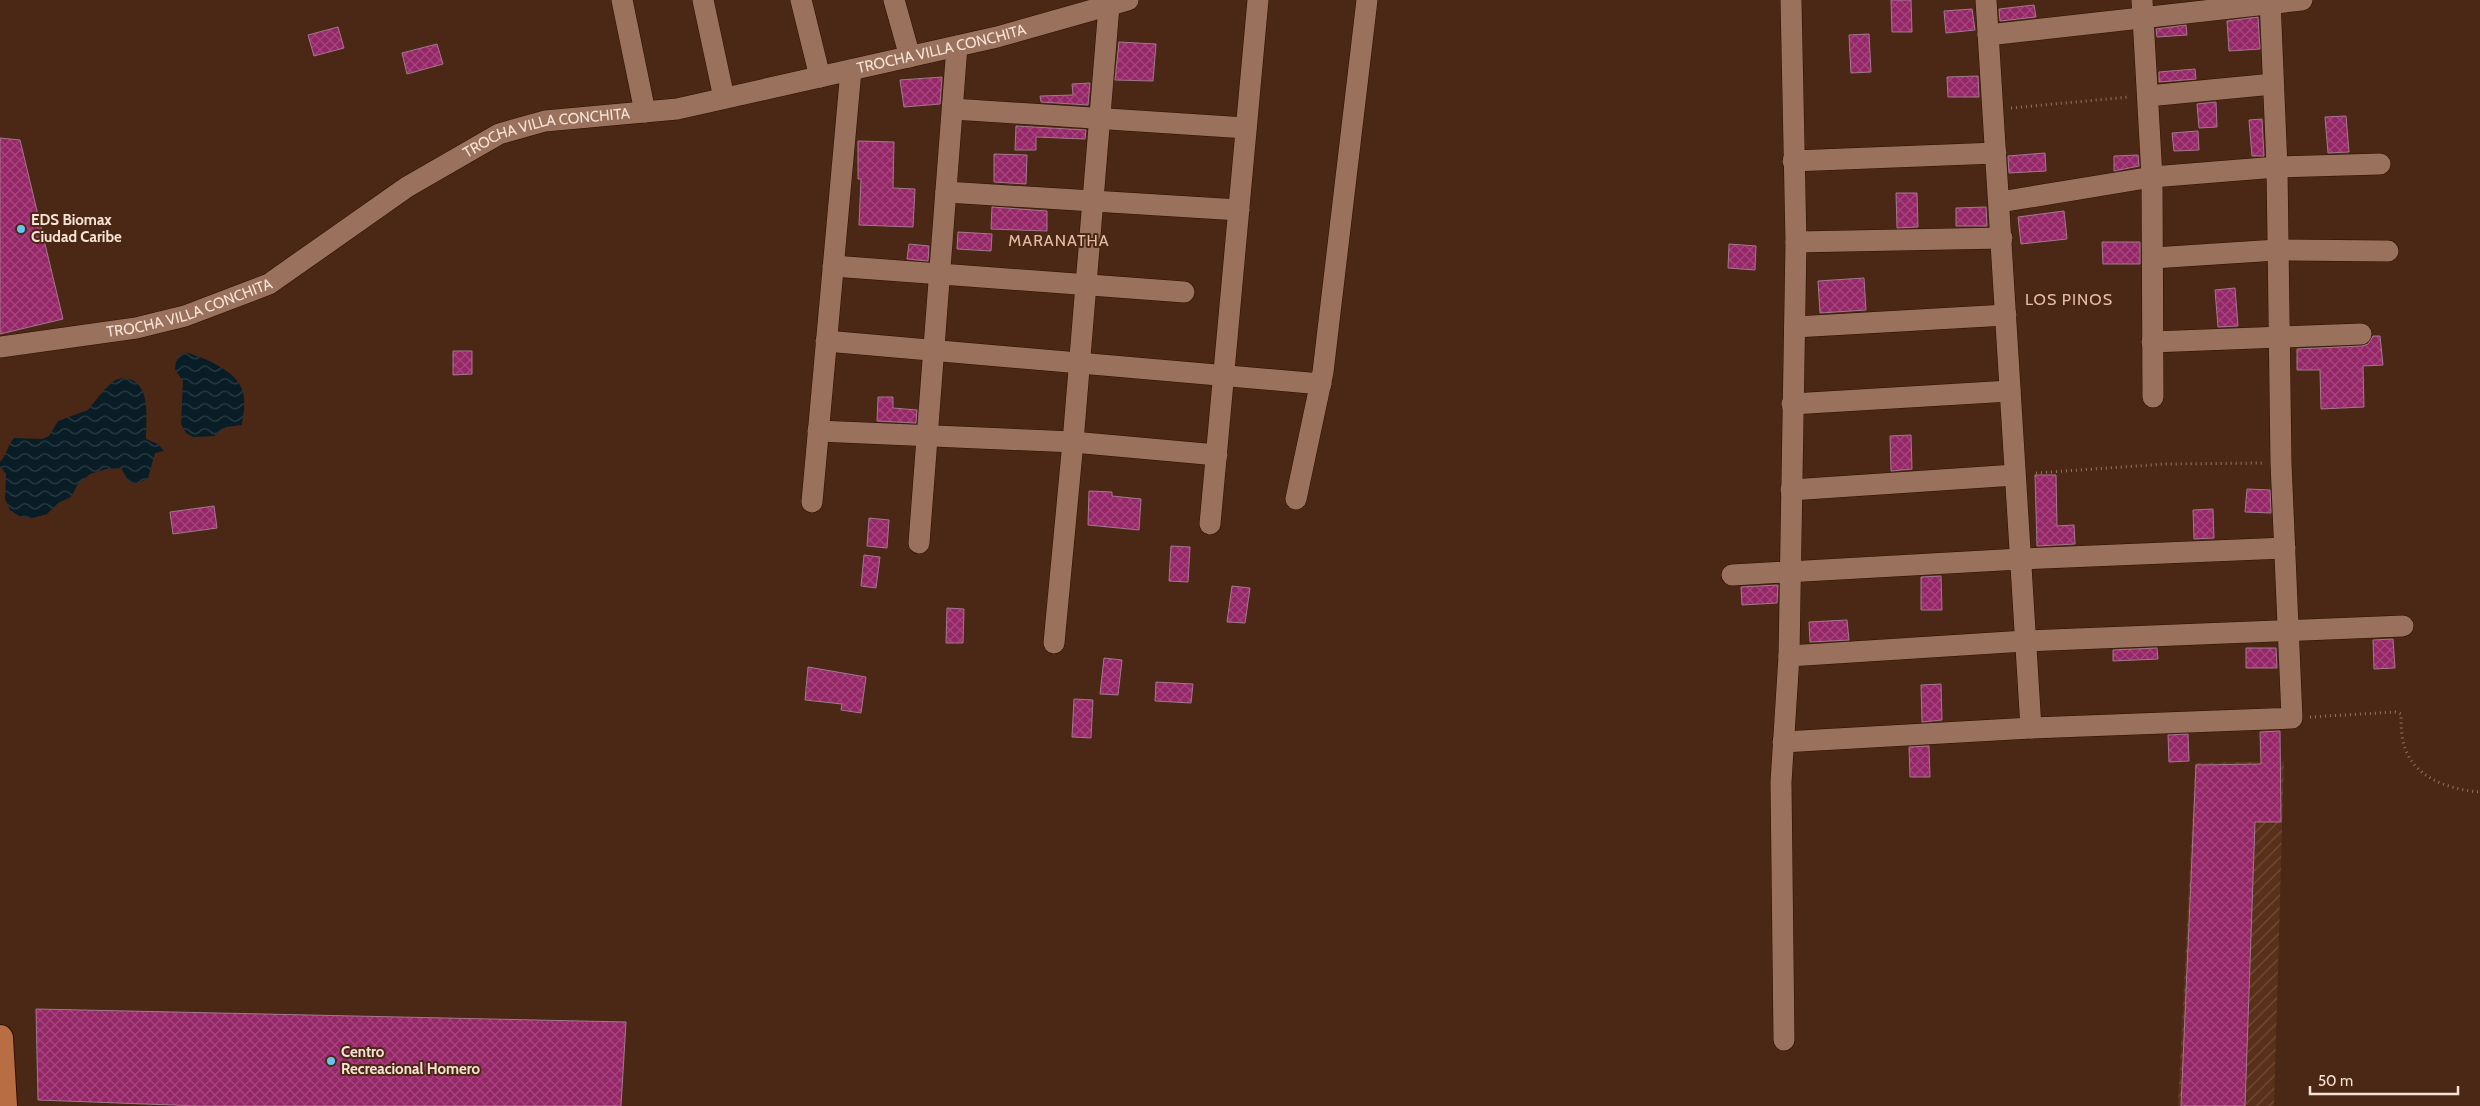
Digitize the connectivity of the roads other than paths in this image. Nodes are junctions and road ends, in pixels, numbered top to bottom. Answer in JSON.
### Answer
{"nodes":[{"id":1,"x":622,"y":0,"type":"edge"},
{"id":2,"x":703,"y":0,"type":"edge"},
{"id":3,"x":802,"y":0,"type":"edge"},
{"id":4,"x":894,"y":0,"type":"edge"},
{"id":5,"x":1258,"y":0,"type":"edge"},
{"id":6,"x":1366,"y":0,"type":"edge"},
{"id":7,"x":1791,"y":0,"type":"edge"},
{"id":8,"x":1986,"y":0,"type":"edge"},
{"id":9,"x":2302,"y":0,"type":"edge"},
{"id":10,"x":2270,"y":2,"type":"edge"},
{"id":11,"x":1118,"y":3,"type":"edge"},
{"id":12,"x":2143,"y":9,"type":"edge"},
{"id":13,"x":1988,"y":35,"type":"junction"},
{"id":14,"x":957,"y":46,"type":"junction"},
{"id":15,"x":910,"y":57,"type":"junction"},
{"id":16,"x":851,"y":70,"type":"junction"},
{"id":17,"x":820,"y":77,"type":"junction"},
{"id":18,"x":2273,"y":84,"type":"junction"},
{"id":19,"x":2148,"y":96,"type":"junction"},
{"id":20,"x":724,"y":98,"type":"junction"},
{"id":21,"x":953,"y":109,"type":"junction"},
{"id":22,"x":644,"y":112,"type":"junction"},
{"id":23,"x":1099,"y":119,"type":"junction"},
{"id":24,"x":1246,"y":128,"type":"junction"},
{"id":25,"x":1996,"y":153,"type":"junction"},
{"id":26,"x":1793,"y":161,"type":"junction"},
{"id":27,"x":2380,"y":164,"type":"dead end"},
{"id":28,"x":2277,"y":167,"type":"junction"},
{"id":29,"x":2152,"y":177,"type":"junction"},
{"id":30,"x":946,"y":192,"type":"junction"},
{"id":31,"x":1093,"y":200,"type":"junction"},
{"id":32,"x":2000,"y":202,"type":"junction"},
{"id":33,"x":1239,"y":210,"type":"junction"},
{"id":34,"x":2002,"y":238,"type":"junction"},
{"id":35,"x":1796,"y":242,"type":"junction"},
{"id":36,"x":2277,"y":250,"type":"junction"},
{"id":37,"x":2388,"y":251,"type":"dead end"},
{"id":38,"x":2153,"y":258,"type":"junction"},
{"id":39,"x":833,"y":266,"type":"junction"},
{"id":40,"x":940,"y":273,"type":"junction"},
{"id":41,"x":1086,"y":284,"type":"junction"},
{"id":42,"x":1184,"y":292,"type":"dead end"},
{"id":43,"x":2006,"y":315,"type":"junction"},
{"id":44,"x":1795,"y":327,"type":"junction"},
{"id":45,"x":2361,"y":334,"type":"dead end"},
{"id":46,"x":2278,"y":335,"type":"junction"},
{"id":47,"x":826,"y":341,"type":"junction"},
{"id":48,"x":2152,"y":342,"type":"junction"},
{"id":49,"x":0,"y":347,"type":"edge"},
{"id":50,"x":935,"y":351,"type":"junction"},
{"id":51,"x":1080,"y":363,"type":"junction"},
{"id":52,"x":1224,"y":375,"type":"junction"},
{"id":53,"x":1321,"y":384,"type":"junction"},
{"id":54,"x":2010,"y":390,"type":"junction"},
{"id":55,"x":2152,"y":397,"type":"dead end"},
{"id":56,"x":1792,"y":404,"type":"junction"},
{"id":57,"x":818,"y":431,"type":"junction"},
{"id":58,"x":928,"y":434,"type":"junction"},
{"id":59,"x":1074,"y":442,"type":"junction"},
{"id":60,"x":1217,"y":455,"type":"junction"},
{"id":61,"x":2015,"y":475,"type":"junction"},
{"id":62,"x":1791,"y":490,"type":"junction"},
{"id":63,"x":1296,"y":500,"type":"dead end"},
{"id":64,"x":812,"y":502,"type":"dead end"},
{"id":65,"x":1210,"y":524,"type":"dead end"},
{"id":66,"x":919,"y":543,"type":"dead end"},
{"id":67,"x":2285,"y":548,"type":"junction"},
{"id":68,"x":2020,"y":560,"type":"junction"},
{"id":69,"x":1790,"y":573,"type":"junction"},
{"id":70,"x":1732,"y":575,"type":"dead end"},
{"id":71,"x":2403,"y":626,"type":"dead end"},
{"id":72,"x":2289,"y":630,"type":"junction"},
{"id":73,"x":2025,"y":641,"type":"junction"},
{"id":74,"x":1054,"y":643,"type":"dead end"},
{"id":75,"x":1789,"y":656,"type":"junction"},
{"id":76,"x":2031,"y":728,"type":"junction"},
{"id":77,"x":1783,"y":742,"type":"junction"},
{"id":78,"x":0,"y":1038,"type":"edge"},
{"id":79,"x":1784,"y":1040,"type":"dead end"},
{"id":80,"x":4,"y":1106,"type":"edge"}],
"edges":[{"from":1,"to":22,"type":"street"},
{"from":2,"to":20,"type":"street"},
{"from":3,"to":17,"type":"street"},
{"from":4,"to":15,"type":"street"},
{"from":5,"to":24,"type":"street"},
{"from":6,"to":53,"type":"street"},
{"from":7,"to":26,"type":"street"},
{"from":8,"to":13,"type":"street"},
{"from":9,"to":10,"type":"street"},
{"from":10,"to":12,"type":"street"},
{"from":10,"to":18,"type":"street"},
{"from":11,"to":14,"type":"street","name":"TROCHA VILLA CONCHITA"},
{"from":11,"to":23,"type":"street"},
{"from":12,"to":13,"type":"street"},
{"from":12,"to":19,"type":"street"},
{"from":13,"to":25,"type":"street"},
{"from":14,"to":15,"type":"street","name":"TROCHA VILLA CONCHITA"},
{"from":14,"to":21,"type":"street"},
{"from":15,"to":16,"type":"street","name":"TROCHA VILLA CONCHITA"},
{"from":16,"to":17,"type":"street","name":"TROCHA VILLA CONCHITA"},
{"from":16,"to":39,"type":"street"},
{"from":17,"to":20,"type":"street","name":"TROCHA VILLA CONCHITA"},
{"from":18,"to":19,"type":"street"},
{"from":18,"to":28,"type":"street"},
{"from":19,"to":29,"type":"street"},
{"from":20,"to":22,"type":"street","name":"TROCHA VILLA CONCHITA"},
{"from":21,"to":23,"type":"street"},
{"from":21,"to":30,"type":"street"},
{"from":22,"to":49,"type":"street","name":"TROCHA VILLA CONCHITA"},
{"from":23,"to":24,"type":"street"},
{"from":23,"to":31,"type":"street"},
{"from":24,"to":33,"type":"street"},
{"from":25,"to":26,"type":"street"},
{"from":25,"to":32,"type":"street"},
{"from":26,"to":35,"type":"street"},
{"from":27,"to":28,"type":"street"},
{"from":28,"to":29,"type":"street"},
{"from":28,"to":36,"type":"street"},
{"from":29,"to":32,"type":"street"},
{"from":29,"to":38,"type":"street"},
{"from":30,"to":31,"type":"street"},
{"from":30,"to":40,"type":"street"},
{"from":31,"to":33,"type":"street"},
{"from":31,"to":41,"type":"street"},
{"from":32,"to":34,"type":"street"},
{"from":33,"to":52,"type":"street"},
{"from":34,"to":35,"type":"street"},
{"from":34,"to":43,"type":"street"},
{"from":35,"to":44,"type":"street"},
{"from":36,"to":37,"type":"street"},
{"from":36,"to":38,"type":"street"},
{"from":36,"to":46,"type":"street"},
{"from":38,"to":48,"type":"street"},
{"from":39,"to":40,"type":"street"},
{"from":39,"to":47,"type":"street"},
{"from":40,"to":41,"type":"street"},
{"from":40,"to":50,"type":"street"},
{"from":41,"to":42,"type":"street"},
{"from":41,"to":51,"type":"street"},
{"from":43,"to":44,"type":"street"},
{"from":43,"to":54,"type":"street"},
{"from":44,"to":56,"type":"street"},
{"from":45,"to":46,"type":"street"},
{"from":46,"to":48,"type":"street"},
{"from":46,"to":67,"type":"street"},
{"from":47,"to":50,"type":"street"},
{"from":47,"to":57,"type":"street"},
{"from":48,"to":55,"type":"street"},
{"from":50,"to":51,"type":"street"},
{"from":50,"to":58,"type":"street"},
{"from":51,"to":52,"type":"street"},
{"from":51,"to":59,"type":"street"},
{"from":52,"to":53,"type":"street"},
{"from":52,"to":60,"type":"street"},
{"from":53,"to":63,"type":"street"},
{"from":54,"to":56,"type":"street"},
{"from":54,"to":61,"type":"street"},
{"from":56,"to":62,"type":"street"},
{"from":57,"to":58,"type":"street"},
{"from":57,"to":64,"type":"street"},
{"from":58,"to":59,"type":"street"},
{"from":58,"to":66,"type":"street"},
{"from":59,"to":60,"type":"street"},
{"from":59,"to":74,"type":"street"},
{"from":60,"to":65,"type":"street"},
{"from":61,"to":62,"type":"street"},
{"from":61,"to":68,"type":"street"},
{"from":62,"to":69,"type":"street"},
{"from":67,"to":68,"type":"street"},
{"from":67,"to":72,"type":"street"},
{"from":68,"to":69,"type":"street"},
{"from":68,"to":73,"type":"street"},
{"from":69,"to":70,"type":"street"},
{"from":69,"to":75,"type":"street"},
{"from":71,"to":72,"type":"street"},
{"from":72,"to":73,"type":"street"},
{"from":72,"to":76,"type":"street"},
{"from":73,"to":75,"type":"street"},
{"from":73,"to":76,"type":"street"},
{"from":75,"to":77,"type":"street"},
{"from":76,"to":77,"type":"street"},
{"from":77,"to":79,"type":"street"},
{"from":78,"to":80,"type":"main road"}]}
